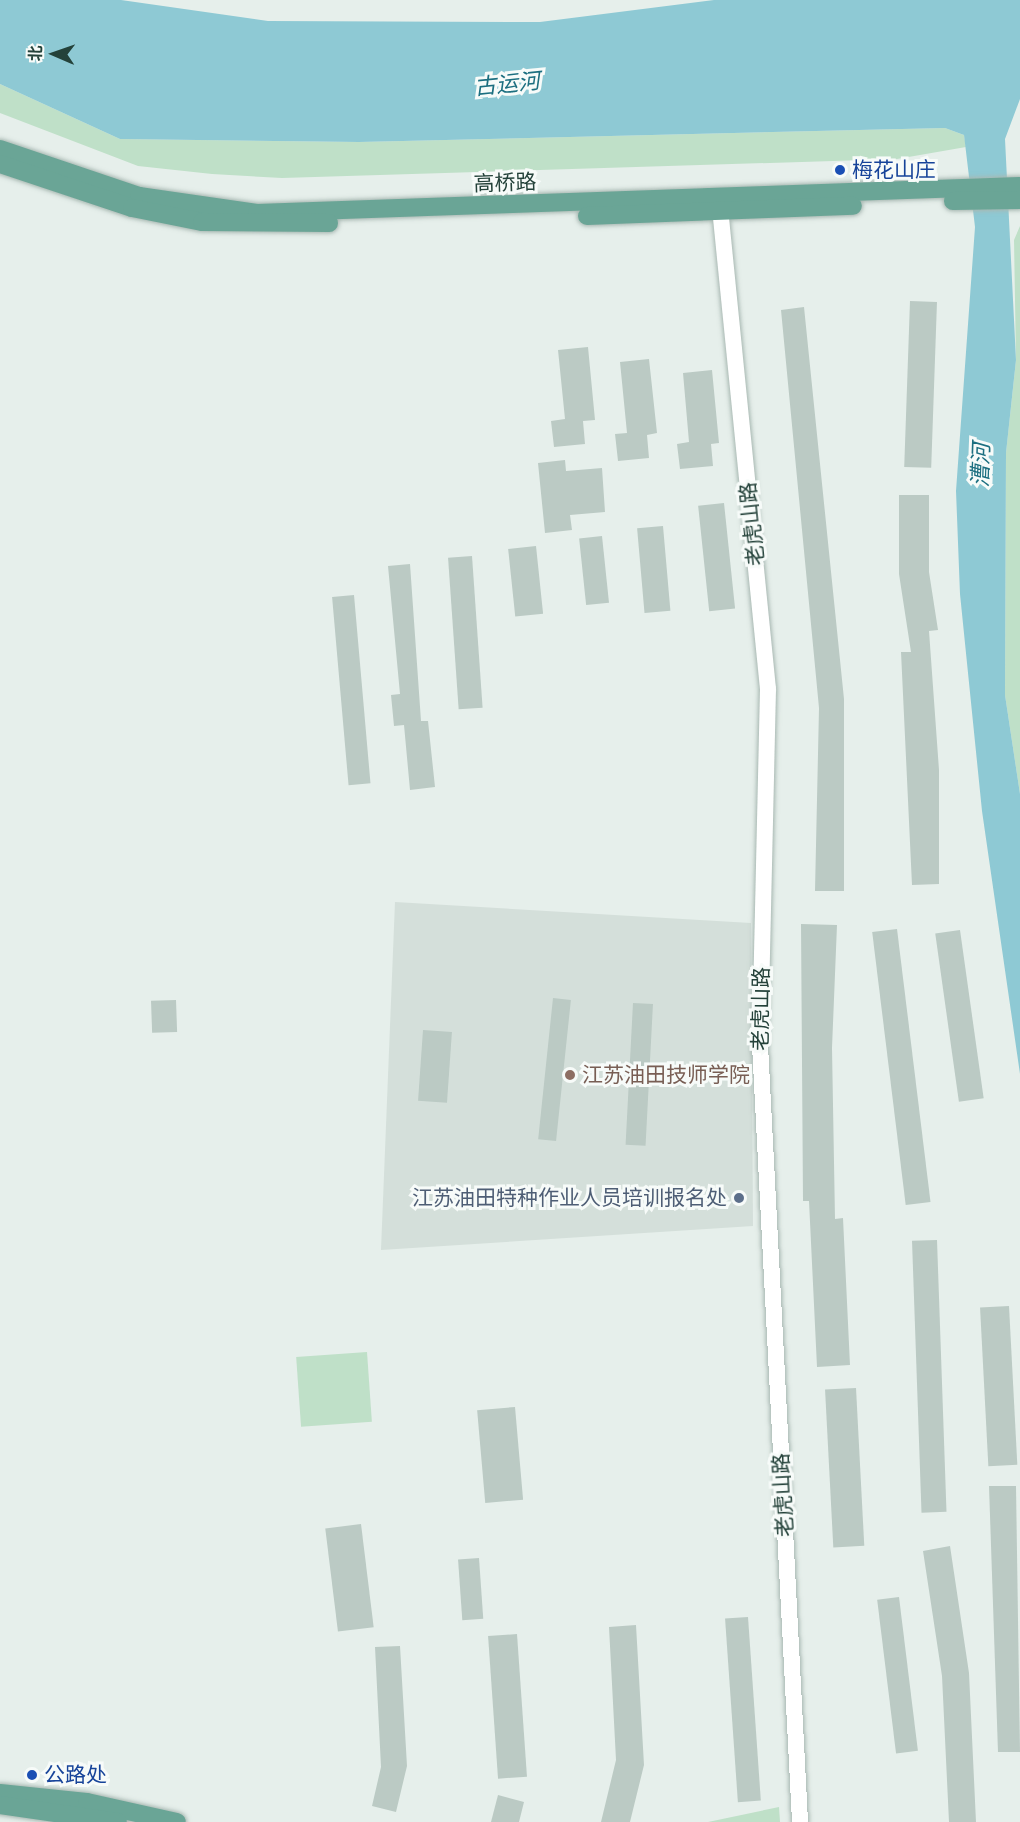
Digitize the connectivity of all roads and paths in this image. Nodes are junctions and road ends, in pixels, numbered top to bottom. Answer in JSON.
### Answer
{"nodes":[{"id":1,"x":0,"y":149,"type":"edge"},
{"id":2,"x":0,"y":164,"type":"edge"},
{"id":3,"x":1020,"y":186,"type":"edge"},
{"id":4,"x":956,"y":195,"type":"junction"},
{"id":5,"x":1020,"y":200,"type":"edge"},
{"id":6,"x":720,"y":205,"type":"junction"},
{"id":7,"x":0,"y":1793,"type":"edge"},
{"id":8,"x":0,"y":1805,"type":"edge"},
{"id":9,"x":118,"y":1822,"type":"edge"},
{"id":10,"x":177,"y":1822,"type":"edge"},
{"id":11,"x":800,"y":1822,"type":"edge"}],
"edges":[{"from":1,"to":6,"type":"main road","name":"高桥路"},
{"from":2,"to":6,"type":"main road","name":"高桥路"},
{"from":3,"to":4,"type":"main road","name":"高桥路"},
{"from":4,"to":5,"type":"main road","name":"高桥路"},
{"from":4,"to":6,"type":"main road","name":"高桥路"},
{"from":6,"to":11,"type":"street","name":"老虎山路"},
{"from":7,"to":10,"type":"main road"},
{"from":8,"to":9,"type":"main road"}]}
